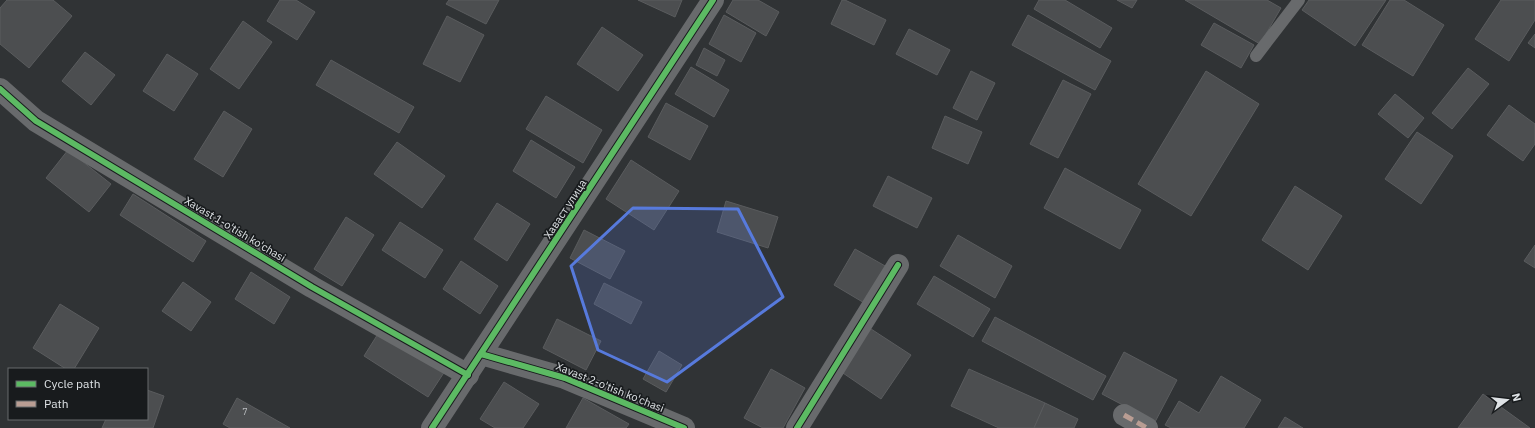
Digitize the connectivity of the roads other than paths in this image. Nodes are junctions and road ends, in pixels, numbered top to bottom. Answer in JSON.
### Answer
{"nodes":[{"id":1,"x":713,"y":0,"type":"edge"},
{"id":2,"x":1299,"y":0,"type":"edge"},
{"id":3,"x":1256,"y":56,"type":"dead end"},
{"id":4,"x":0,"y":89,"type":"edge"},
{"id":5,"x":898,"y":265,"type":"dead end"},
{"id":6,"x":481,"y":354,"type":"junction"},
{"id":7,"x":468,"y":376,"type":"junction"},
{"id":8,"x":1124,"y":415,"type":"dead end"},
{"id":9,"x":432,"y":428,"type":"edge"},
{"id":10,"x":684,"y":428,"type":"edge"},
{"id":11,"x":797,"y":428,"type":"edge"},
{"id":12,"x":1147,"y":428,"type":"edge"}],
"edges":[{"from":1,"to":6,"type":"street","name":"Хаваст улица"},
{"from":2,"to":3,"type":"lane"},
{"from":4,"to":7,"type":"street","name":"Xavast 1-o'tish ko'chasi"},
{"from":5,"to":11,"type":"street"},
{"from":6,"to":7,"type":"street","name":"Хаваст улица"},
{"from":6,"to":10,"type":"street","name":"Xavast 2-o'tish ko'chasi"},
{"from":7,"to":9,"type":"street","name":"Хаваст улица"},
{"from":8,"to":12,"type":"street"}]}
